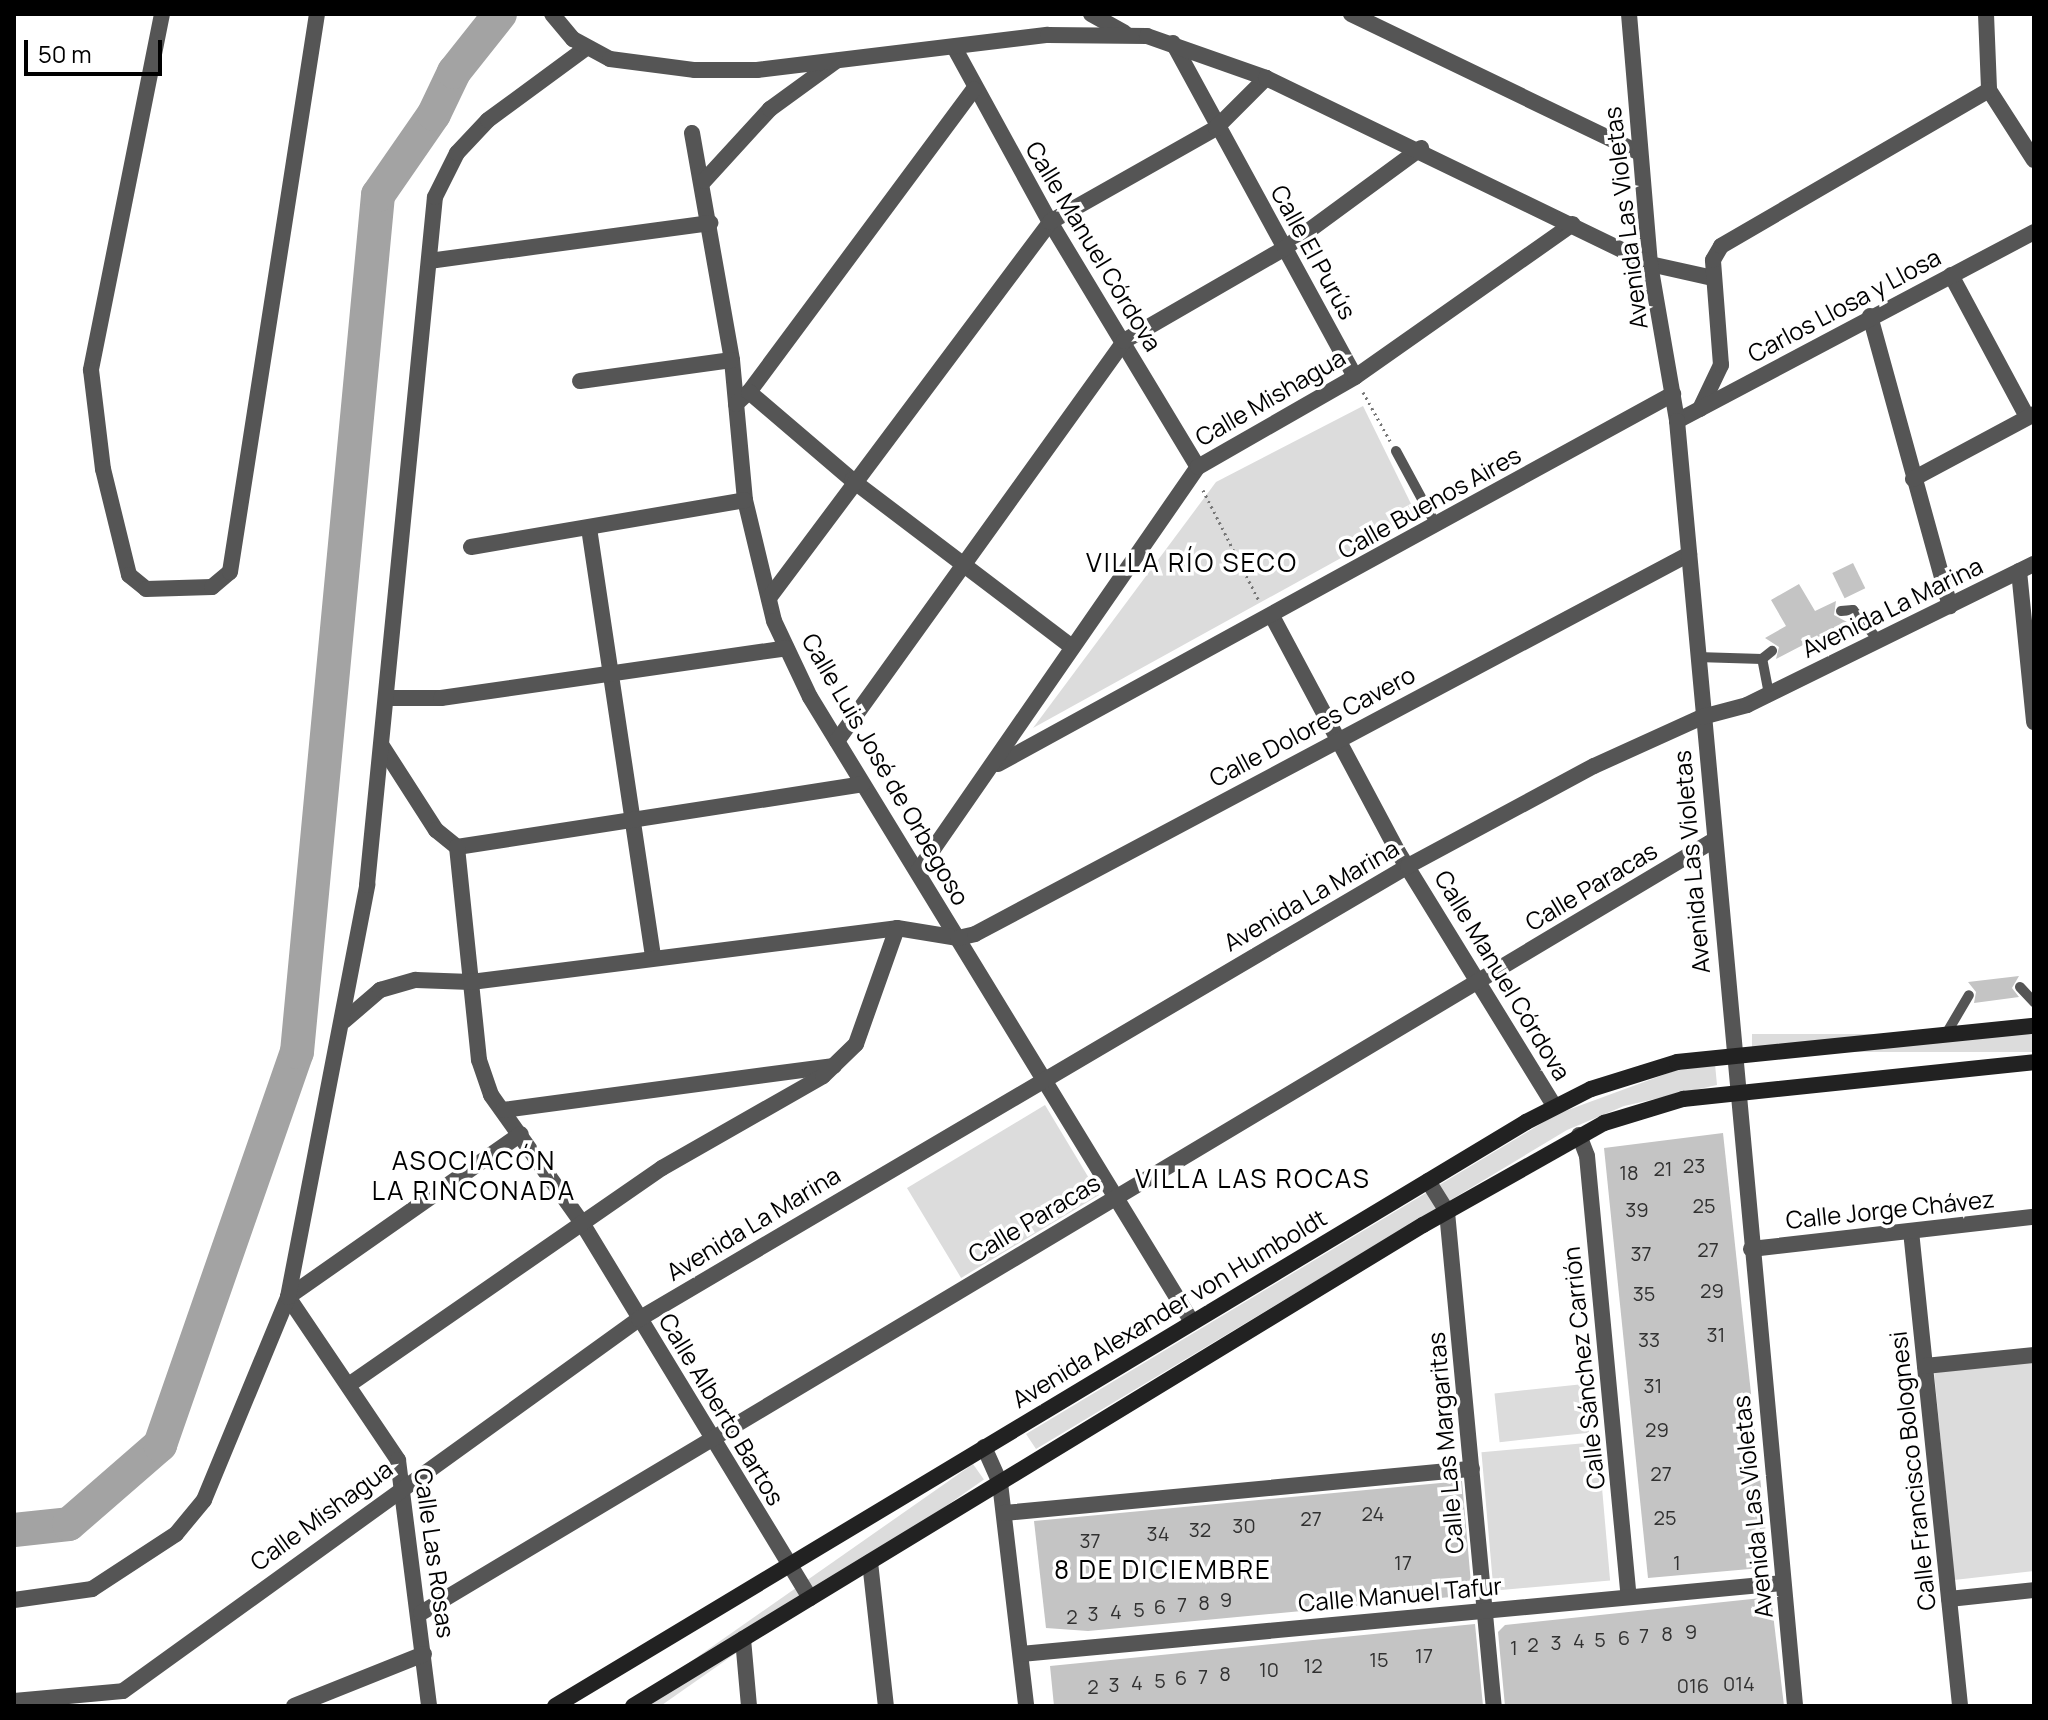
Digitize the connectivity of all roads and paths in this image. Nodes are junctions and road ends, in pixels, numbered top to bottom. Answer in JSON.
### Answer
{"nodes":[{"id":1,"x":162,"y":14,"type":"edge"},
{"id":2,"x":317,"y":14,"type":"edge"},
{"id":3,"x":552,"y":14,"type":"edge"},
{"id":4,"x":1091,"y":14,"type":"edge"},
{"id":5,"x":1351,"y":14,"type":"edge"},
{"id":6,"x":1629,"y":14,"type":"edge"},
{"id":7,"x":1986,"y":14,"type":"edge"},
{"id":8,"x":1124,"y":32,"type":"junction"},
{"id":9,"x":1173,"y":43,"type":"junction"},
{"id":10,"x":580,"y":44,"type":"junction"},
{"id":11,"x":954,"y":47,"type":"junction"},
{"id":12,"x":836,"y":61,"type":"junction"},
{"id":13,"x":1266,"y":78,"type":"junction"},
{"id":14,"x":974,"y":89,"type":"junction"},
{"id":15,"x":1989,"y":90,"type":"junction"},
{"id":16,"x":1216,"y":128,"type":"junction"},
{"id":17,"x":692,"y":133,"type":"dead end"},
{"id":18,"x":1421,"y":148,"type":"junction"},
{"id":19,"x":1638,"y":152,"type":"junction"},
{"id":20,"x":2034,"y":160,"type":"edge"},
{"id":21,"x":704,"y":181,"type":"junction"},
{"id":22,"x":1050,"y":222,"type":"junction"},
{"id":23,"x":710,"y":223,"type":"junction"},
{"id":24,"x":1573,"y":224,"type":"junction"},
{"id":25,"x":2034,"y":232,"type":"edge"},
{"id":26,"x":1285,"y":248,"type":"junction"},
{"id":27,"x":429,"y":261,"type":"junction"},
{"id":28,"x":1650,"y":264,"type":"junction"},
{"id":29,"x":1951,"y":275,"type":"junction"},
{"id":30,"x":1713,"y":278,"type":"junction"},
{"id":31,"x":1870,"y":316,"type":"junction"},
{"id":32,"x":1124,"y":341,"type":"junction"},
{"id":33,"x":732,"y":360,"type":"junction"},
{"id":34,"x":1355,"y":377,"type":"junction"},
{"id":35,"x":580,"y":381,"type":"dead end"},
{"id":36,"x":749,"y":392,"type":"junction"},
{"id":37,"x":1673,"y":394,"type":"junction"},
{"id":38,"x":736,"y":404,"type":"junction"},
{"id":39,"x":1700,"y":409,"type":"junction"},
{"id":40,"x":2031,"y":415,"type":"edge"},
{"id":41,"x":1677,"y":421,"type":"junction"},
{"id":42,"x":1396,"y":451,"type":"joint"},
{"id":43,"x":1198,"y":467,"type":"junction"},
{"id":44,"x":1913,"y":479,"type":"junction"},
{"id":45,"x":852,"y":480,"type":"junction"},
{"id":46,"x":745,"y":500,"type":"junction"},
{"id":47,"x":1436,"y":525,"type":"junction"},
{"id":48,"x":589,"y":528,"type":"junction"},
{"id":49,"x":471,"y":547,"type":"dead end"},
{"id":50,"x":1689,"y":554,"type":"junction"},
{"id":51,"x":961,"y":565,"type":"junction"},
{"id":52,"x":2026,"y":567,"type":"edge"},
{"id":53,"x":769,"y":598,"type":"junction"},
{"id":54,"x":1950,"y":606,"type":"junction"},
{"id":55,"x":1841,"y":611,"type":"dead end"},
{"id":56,"x":1272,"y":616,"type":"junction"},
{"id":57,"x":1879,"y":641,"type":"junction"},
{"id":58,"x":1072,"y":647,"type":"junction"},
{"id":59,"x":786,"y":648,"type":"junction"},
{"id":60,"x":1772,"y":651,"type":"dead end"},
{"id":61,"x":1697,"y":657,"type":"junction"},
{"id":62,"x":1762,"y":659,"type":"junction"},
{"id":63,"x":610,"y":676,"type":"junction"},
{"id":64,"x":1769,"y":694,"type":"junction"},
{"id":65,"x":386,"y":698,"type":"junction"},
{"id":66,"x":1702,"y":717,"type":"junction"},
{"id":67,"x":2034,"y":722,"type":"edge"},
{"id":68,"x":1337,"y":739,"type":"junction"},
{"id":69,"x":837,"y":741,"type":"junction"},
{"id":70,"x":382,"y":746,"type":"junction"},
{"id":71,"x":996,"y":765,"type":"junction"},
{"id":72,"x":862,"y":784,"type":"junction"},
{"id":73,"x":632,"y":818,"type":"junction"},
{"id":74,"x":1714,"y":840,"type":"junction"},
{"id":75,"x":457,"y":847,"type":"junction"},
{"id":76,"x":1408,"y":866,"type":"junction"},
{"id":77,"x":918,"y":871,"type":"junction"},
{"id":78,"x":897,"y":928,"type":"junction"},
{"id":79,"x":958,"y":938,"type":"junction"},
{"id":80,"x":653,"y":956,"type":"junction"},
{"id":81,"x":1480,"y":980,"type":"junction"},
{"id":82,"x":471,"y":982,"type":"junction"},
{"id":83,"x":2020,"y":987,"type":"dead end"},
{"id":84,"x":1969,"y":995,"type":"dead end"},
{"id":85,"x":2034,"y":1002,"type":"edge"},
{"id":86,"x":344,"y":1021,"type":"junction"},
{"id":87,"x":2034,"y":1026,"type":"edge"},
{"id":88,"x":1946,"y":1034,"type":"junction"},
{"id":89,"x":1732,"y":1055,"type":"junction"},
{"id":90,"x":2034,"y":1062,"type":"edge"},
{"id":91,"x":834,"y":1066,"type":"junction"},
{"id":92,"x":1043,"y":1078,"type":"junction"},
{"id":93,"x":1735,"y":1092,"type":"junction"},
{"id":94,"x":1555,"y":1107,"type":"junction"},
{"id":95,"x":503,"y":1110,"type":"junction"},
{"id":96,"x":521,"y":1134,"type":"junction"},
{"id":97,"x":1579,"y":1135,"type":"junction"},
{"id":98,"x":1428,"y":1181,"type":"junction"},
{"id":99,"x":1116,"y":1197,"type":"junction"},
{"id":100,"x":1447,"y":1212,"type":"junction"},
{"id":101,"x":2034,"y":1217,"type":"edge"},
{"id":102,"x":582,"y":1223,"type":"junction"},
{"id":103,"x":1911,"y":1231,"type":"junction"},
{"id":104,"x":1751,"y":1249,"type":"junction"},
{"id":105,"x":288,"y":1297,"type":"junction"},
{"id":106,"x":639,"y":1319,"type":"junction"},
{"id":107,"x":1192,"y":1322,"type":"junction"},
{"id":108,"x":2034,"y":1355,"type":"edge"},
{"id":109,"x":1925,"y":1366,"type":"junction"},
{"id":110,"x":350,"y":1384,"type":"junction"},
{"id":111,"x":711,"y":1440,"type":"junction"},
{"id":112,"x":984,"y":1447,"type":"junction"},
{"id":113,"x":1472,"y":1469,"type":"junction"},
{"id":114,"x":405,"y":1482,"type":"junction"},
{"id":115,"x":1000,"y":1483,"type":"junction"},
{"id":116,"x":1004,"y":1513,"type":"junction"},
{"id":117,"x":870,"y":1562,"type":"junction"},
{"id":118,"x":789,"y":1564,"type":"junction"},
{"id":119,"x":1783,"y":1583,"type":"junction"},
{"id":120,"x":2034,"y":1590,"type":"edge"},
{"id":121,"x":1629,"y":1597,"type":"junction"},
{"id":122,"x":810,"y":1598,"type":"junction"},
{"id":123,"x":1949,"y":1599,"type":"junction"},
{"id":124,"x":14,"y":1600,"type":"edge"},
{"id":125,"x":1485,"y":1611,"type":"junction"},
{"id":126,"x":421,"y":1613,"type":"junction"},
{"id":127,"x":743,"y":1639,"type":"junction"},
{"id":128,"x":424,"y":1654,"type":"junction"},
{"id":129,"x":1021,"y":1654,"type":"junction"},
{"id":130,"x":123,"y":1698,"type":"edge"},
{"id":131,"x":14,"y":1701,"type":"edge"},
{"id":132,"x":294,"y":1706,"type":"edge"},
{"id":133,"x":429,"y":1706,"type":"edge"},
{"id":134,"x":555,"y":1706,"type":"edge"},
{"id":135,"x":633,"y":1706,"type":"edge"},
{"id":136,"x":749,"y":1706,"type":"edge"},
{"id":137,"x":886,"y":1706,"type":"edge"},
{"id":138,"x":1026,"y":1706,"type":"edge"},
{"id":139,"x":1494,"y":1706,"type":"edge"},
{"id":140,"x":1795,"y":1706,"type":"edge"},
{"id":141,"x":1960,"y":1706,"type":"edge"}],
"edges":[{"from":1,"to":2,"type":"street"},
{"from":3,"to":10,"type":"street"},
{"from":4,"to":8,"type":"street"},
{"from":5,"to":19,"type":"street"},
{"from":6,"to":19,"type":"street","name":"Avenida Las Violetas"},
{"from":7,"to":15,"type":"street"},
{"from":8,"to":9,"type":"street"},
{"from":8,"to":11,"type":"street"},
{"from":9,"to":13,"type":"street"},
{"from":9,"to":16,"type":"street","name":"Calle El Purús"},
{"from":10,"to":12,"type":"street"},
{"from":10,"to":27,"type":"street"},
{"from":11,"to":12,"type":"street"},
{"from":11,"to":14,"type":"street","name":"Calle Manuel Córdova"},
{"from":12,"to":21,"type":"street"},
{"from":13,"to":16,"type":"street"},
{"from":13,"to":18,"type":"street"},
{"from":14,"to":22,"type":"street","name":"Calle Manuel Córdova"},
{"from":14,"to":36,"type":"street"},
{"from":15,"to":20,"type":"street"},
{"from":15,"to":30,"type":"street"},
{"from":16,"to":22,"type":"street"},
{"from":16,"to":26,"type":"street","name":"Calle El Purús"},
{"from":17,"to":21,"type":"street","name":"Calle Luis José de Orbegoso"},
{"from":18,"to":24,"type":"street"},
{"from":18,"to":26,"type":"street"},
{"from":19,"to":28,"type":"street","name":"Avenida Las Violetas"},
{"from":21,"to":23,"type":"street","name":"Calle Luis José de Orbegoso"},
{"from":22,"to":32,"type":"street","name":"Calle Manuel Córdova"},
{"from":22,"to":45,"type":"street"},
{"from":23,"to":27,"type":"street"},
{"from":23,"to":33,"type":"street","name":"Calle Luis José de Orbegoso"},
{"from":24,"to":28,"type":"street"},
{"from":24,"to":34,"type":"street","name":"Calle Mishagua"},
{"from":25,"to":29,"type":"street","name":"Carlos Llosa y Llosa"},
{"from":26,"to":32,"type":"street"},
{"from":26,"to":34,"type":"street","name":"Calle El Purús"},
{"from":27,"to":65,"type":"street"},
{"from":28,"to":30,"type":"street"},
{"from":28,"to":37,"type":"street","name":"Avenida Las Violetas"},
{"from":29,"to":31,"type":"street","name":"Carlos Llosa y Llosa"},
{"from":29,"to":40,"type":"street"},
{"from":30,"to":39,"type":"street"},
{"from":31,"to":39,"type":"street","name":"Carlos Llosa y Llosa"},
{"from":31,"to":44,"type":"street"},
{"from":32,"to":43,"type":"street","name":"Calle Manuel Córdova"},
{"from":32,"to":51,"type":"street"},
{"from":33,"to":35,"type":"street"},
{"from":33,"to":38,"type":"street","name":"Calle Luis José de Orbegoso"},
{"from":34,"to":42,"type":"path"},
{"from":34,"to":43,"type":"street","name":"Calle Mishagua"},
{"from":36,"to":38,"type":"street"},
{"from":36,"to":45,"type":"street"},
{"from":37,"to":41,"type":"street","name":"Avenida Las Violetas"},
{"from":37,"to":47,"type":"street","name":"Calle Buenos Aires"},
{"from":38,"to":46,"type":"street","name":"Calle Luis José de Orbegoso"},
{"from":39,"to":41,"type":"street","name":"Carlos Llosa y Llosa"},
{"from":40,"to":44,"type":"street"},
{"from":41,"to":50,"type":"street","name":"Avenida Las Violetas"},
{"from":42,"to":47,"type":"lane"},
{"from":43,"to":56,"type":"path"},
{"from":43,"to":58,"type":"street","name":"Calle Mishagua"},
{"from":44,"to":54,"type":"street"},
{"from":45,"to":51,"type":"street"},
{"from":45,"to":53,"type":"street"},
{"from":46,"to":48,"type":"street"},
{"from":46,"to":53,"type":"street","name":"Calle Luis José de Orbegoso"},
{"from":47,"to":56,"type":"street","name":"Calle Buenos Aires"},
{"from":48,"to":49,"type":"street"},
{"from":48,"to":63,"type":"street"},
{"from":50,"to":61,"type":"street","name":"Avenida Las Violetas"},
{"from":50,"to":68,"type":"street","name":"Calle Dolores Cavero"},
{"from":51,"to":58,"type":"street"},
{"from":51,"to":69,"type":"street"},
{"from":52,"to":54,"type":"street","name":"Avenida La Marina"},
{"from":52,"to":67,"type":"street"},
{"from":53,"to":59,"type":"street","name":"Calle Luis José de Orbegoso"},
{"from":54,"to":57,"type":"street","name":"Avenida La Marina"},
{"from":55,"to":57,"type":"lane"},
{"from":56,"to":68,"type":"street","name":"Calle Manuel Córdova"},
{"from":56,"to":71,"type":"street","name":"Calle Buenos Aires"},
{"from":57,"to":64,"type":"street","name":"Avenida La Marina"},
{"from":58,"to":71,"type":"street","name":"Calle Mishagua"},
{"from":59,"to":63,"type":"street"},
{"from":59,"to":69,"type":"street","name":"Calle Luis José de Orbegoso"},
{"from":60,"to":62,"type":"lane"},
{"from":61,"to":62,"type":"lane"},
{"from":61,"to":66,"type":"street","name":"Avenida Las Violetas"},
{"from":62,"to":64,"type":"lane"},
{"from":63,"to":65,"type":"street"},
{"from":63,"to":73,"type":"street"},
{"from":64,"to":66,"type":"street","name":"Avenida La Marina"},
{"from":65,"to":70,"type":"street"},
{"from":66,"to":74,"type":"street","name":"Avenida Las Violetas"},
{"from":66,"to":76,"type":"street","name":"Avenida La Marina"},
{"from":68,"to":76,"type":"street","name":"Calle Manuel Córdova"},
{"from":68,"to":79,"type":"street","name":"Calle Dolores Cavero"},
{"from":69,"to":72,"type":"street","name":"Calle Luis José de Orbegoso"},
{"from":70,"to":75,"type":"street"},
{"from":70,"to":86,"type":"street"},
{"from":71,"to":77,"type":"street","name":"Calle Mishagua"},
{"from":72,"to":73,"type":"street"},
{"from":72,"to":77,"type":"street","name":"Calle Luis José de Orbegoso"},
{"from":73,"to":75,"type":"street"},
{"from":73,"to":80,"type":"street"},
{"from":74,"to":81,"type":"street","name":"Calle Paracas"},
{"from":74,"to":89,"type":"street","name":"Avenida Las Violetas"},
{"from":75,"to":82,"type":"street","name":"Calle Alberto Bartos"},
{"from":76,"to":81,"type":"street","name":"Calle Manuel Córdova"},
{"from":76,"to":92,"type":"street","name":"Avenida La Marina"},
{"from":77,"to":79,"type":"street","name":"Calle Luis José de Orbegoso"},
{"from":78,"to":79,"type":"street"},
{"from":78,"to":80,"type":"street"},
{"from":78,"to":91,"type":"street"},
{"from":79,"to":92,"type":"street","name":"Calle Luis José de Orbegoso"},
{"from":80,"to":82,"type":"street"},
{"from":81,"to":94,"type":"street","name":"Calle Manuel Córdova"},
{"from":81,"to":99,"type":"street","name":"Calle Paracas"},
{"from":82,"to":86,"type":"street"},
{"from":82,"to":95,"type":"street","name":"Calle Alberto Bartos"},
{"from":83,"to":85,"type":"lane"},
{"from":84,"to":88,"type":"lane"},
{"from":86,"to":105,"type":"street"},
{"from":87,"to":88,"type":"main road","name":"Avenida Alexander von Humboldt"},
{"from":88,"to":89,"type":"main road","name":"Avenida Alexander von Humboldt"},
{"from":89,"to":93,"type":"street","name":"Avenida Las Violetas"},
{"from":89,"to":94,"type":"main road","name":"Avenida Alexander von Humboldt"},
{"from":90,"to":93,"type":"main road"},
{"from":91,"to":95,"type":"street"},
{"from":91,"to":102,"type":"street"},
{"from":92,"to":99,"type":"street","name":"Calle Luis José de Orbegoso"},
{"from":92,"to":106,"type":"street","name":"Avenida La Marina"},
{"from":93,"to":97,"type":"main road"},
{"from":93,"to":104,"type":"street","name":"Avenida Las Violetas"},
{"from":94,"to":98,"type":"main road","name":"Avenida Alexander von Humboldt"},
{"from":95,"to":96,"type":"street","name":"Calle Alberto Bartos"},
{"from":96,"to":102,"type":"street","name":"Calle Alberto Bartos"},
{"from":96,"to":105,"type":"street"},
{"from":97,"to":100,"type":"main road"},
{"from":97,"to":121,"type":"street","name":"Calle Sánchez Carrión"},
{"from":98,"to":100,"type":"street","name":"Calle Las Margaritas"},
{"from":98,"to":107,"type":"main road","name":"Avenida Alexander von Humboldt"},
{"from":99,"to":107,"type":"street","name":"Calle Luis José de Orbegoso"},
{"from":99,"to":111,"type":"street","name":"Calle Paracas"},
{"from":100,"to":113,"type":"street","name":"Calle Las Margaritas"},
{"from":100,"to":115,"type":"main road"},
{"from":101,"to":103,"type":"street","name":"Calle Jorge Chávez"},
{"from":102,"to":106,"type":"street","name":"Calle Alberto Bartos"},
{"from":102,"to":110,"type":"street"},
{"from":103,"to":104,"type":"street","name":"Calle Jorge Chávez"},
{"from":103,"to":109,"type":"street","name":"Calle Francisco Bolognesi"},
{"from":104,"to":119,"type":"street","name":"Avenida Las Violetas"},
{"from":105,"to":110,"type":"street","name":"Calle Las Rosas"},
{"from":105,"to":124,"type":"street"},
{"from":106,"to":111,"type":"street","name":"Calle Alberto Bartos"},
{"from":106,"to":114,"type":"street","name":"Calle Mishagua"},
{"from":107,"to":112,"type":"main road","name":"Avenida Alexander von Humboldt"},
{"from":108,"to":109,"type":"street"},
{"from":109,"to":123,"type":"street","name":"Calle Francisco Bolognesi"},
{"from":110,"to":114,"type":"street","name":"Calle Las Rosas"},
{"from":111,"to":118,"type":"street","name":"Calle Alberto Bartos"},
{"from":111,"to":126,"type":"street","name":"Calle Paracas"},
{"from":112,"to":115,"type":"street"},
{"from":112,"to":118,"type":"main road","name":"Avenida Alexander von Humboldt"},
{"from":113,"to":116,"type":"street"},
{"from":113,"to":125,"type":"street","name":"Calle Las Margaritas"},
{"from":114,"to":126,"type":"street","name":"Calle Las Rosas"},
{"from":114,"to":130,"type":"street","name":"Calle Mishagua"},
{"from":115,"to":116,"type":"street"},
{"from":115,"to":117,"type":"main road"},
{"from":116,"to":129,"type":"street"},
{"from":117,"to":122,"type":"main road"},
{"from":117,"to":137,"type":"street"},
{"from":118,"to":122,"type":"street","name":"Calle Alberto Bartos"},
{"from":118,"to":134,"type":"main road","name":"Avenida Alexander von Humboldt"},
{"from":119,"to":121,"type":"street","name":"Calle Manuel Tafur"},
{"from":119,"to":140,"type":"street","name":"Avenida Las Violetas"},
{"from":120,"to":123,"type":"street"},
{"from":121,"to":125,"type":"street","name":"Calle Manuel Tafur"},
{"from":122,"to":127,"type":"main road"},
{"from":123,"to":141,"type":"street","name":"Calle Francisco Bolognesi"},
{"from":125,"to":129,"type":"street","name":"Calle Manuel Tafur"},
{"from":125,"to":139,"type":"street","name":"Calle Las Margaritas"},
{"from":126,"to":128,"type":"street","name":"Calle Las Rosas"},
{"from":127,"to":135,"type":"main road"},
{"from":127,"to":136,"type":"street"},
{"from":128,"to":132,"type":"street"},
{"from":128,"to":133,"type":"street","name":"Calle Las Rosas"},
{"from":129,"to":138,"type":"street"},
{"from":130,"to":131,"type":"street","name":"Calle Mishagua"}]}
